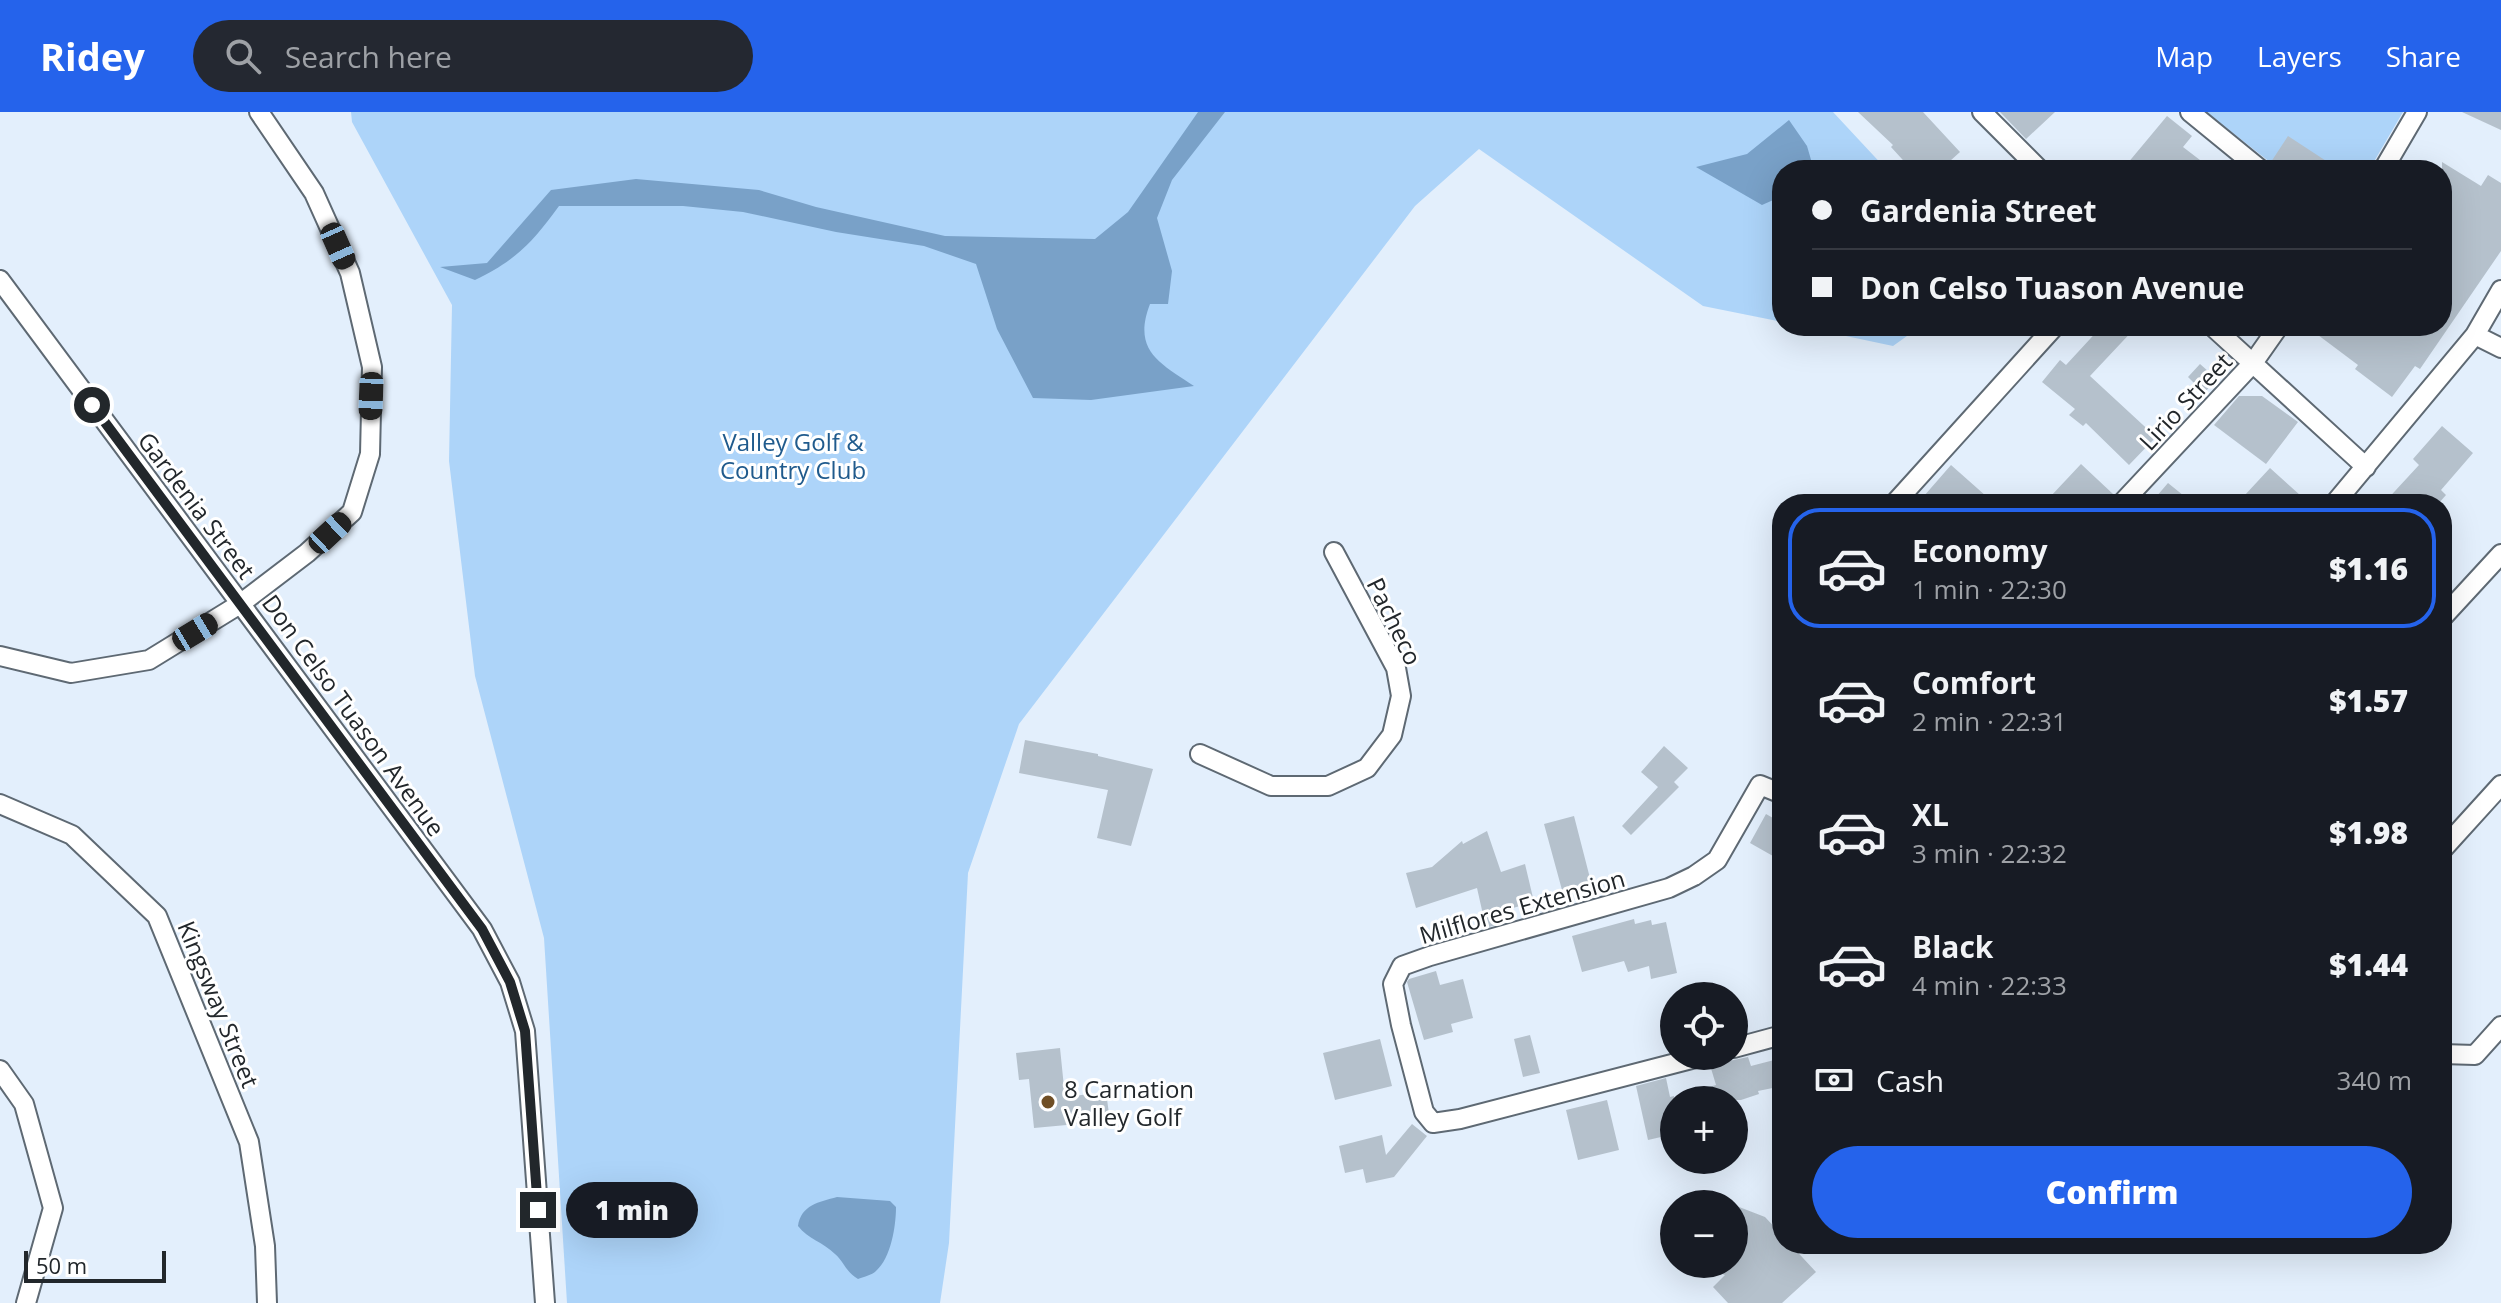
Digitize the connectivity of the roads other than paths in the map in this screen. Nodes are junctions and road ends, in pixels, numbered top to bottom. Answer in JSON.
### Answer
{"nodes":[{"id":1,"x":259,"y":112,"type":"edge"},
{"id":2,"x":1982,"y":112,"type":"edge"},
{"id":3,"x":2190,"y":112,"type":"edge"},
{"id":4,"x":2417,"y":112,"type":"edge"},
{"id":5,"x":2030,"y":160,"type":"edge"},
{"id":6,"x":2249,"y":160,"type":"edge"},
{"id":7,"x":2389,"y":160,"type":"edge"},
{"id":8,"x":0,"y":280,"type":"edge"},
{"id":9,"x":2501,"y":290,"type":"edge"},
{"id":10,"x":2475,"y":335,"type":"junction"},
{"id":11,"x":2046,"y":336,"type":"edge"},
{"id":12,"x":2223,"y":336,"type":"edge"},
{"id":13,"x":2272,"y":336,"type":"edge"},
{"id":14,"x":2501,"y":348,"type":"edge"},
{"id":15,"x":2253,"y":363,"type":"junction"},
{"id":16,"x":2366,"y":467,"type":"junction"},
{"id":17,"x":1903,"y":494,"type":"edge"},
{"id":18,"x":2130,"y":494,"type":"edge"},
{"id":19,"x":2343,"y":494,"type":"edge"},
{"id":20,"x":1334,"y":552,"type":"dead end"},
{"id":21,"x":2501,"y":554,"type":"edge"},
{"id":22,"x":240,"y":604,"type":"junction"},
{"id":23,"x":2452,"y":607,"type":"edge"},
{"id":24,"x":0,"y":656,"type":"edge"},
{"id":25,"x":1200,"y":754,"type":"dead end"},
{"id":26,"x":2501,"y":785,"type":"edge"},
{"id":27,"x":1772,"y":790,"type":"edge"},
{"id":28,"x":0,"y":804,"type":"edge"},
{"id":29,"x":2452,"y":839,"type":"edge"},
{"id":30,"x":2501,"y":1026,"type":"edge"},
{"id":31,"x":1772,"y":1038,"type":"edge"},
{"id":32,"x":1748,"y":1044,"type":"edge"},
{"id":33,"x":2452,"y":1054,"type":"edge"},
{"id":34,"x":1660,"y":1067,"type":"edge"},
{"id":35,"x":0,"y":1070,"type":"edge"},
{"id":36,"x":26,"y":1303,"type":"edge"},
{"id":37,"x":267,"y":1303,"type":"edge"},
{"id":38,"x":545,"y":1303,"type":"edge"}],
"edges":[{"from":1,"to":22,"type":"street","name":"Don Celso Tuason Avenue"},
{"from":2,"to":5,"type":"street"},
{"from":3,"to":6,"type":"street"},
{"from":4,"to":7,"type":"street"},
{"from":8,"to":22,"type":"street","name":"Gardenia Street"},
{"from":9,"to":10,"type":"street"},
{"from":10,"to":14,"type":"street"},
{"from":10,"to":16,"type":"street"},
{"from":11,"to":17,"type":"street"},
{"from":12,"to":15,"type":"street"},
{"from":13,"to":15,"type":"street","name":"Lirio Street"},
{"from":15,"to":16,"type":"street"},
{"from":15,"to":18,"type":"street","name":"Lirio Street"},
{"from":16,"to":19,"type":"street"},
{"from":20,"to":25,"type":"street","name":"Pacheco"},
{"from":21,"to":23,"type":"street"},
{"from":22,"to":24,"type":"street"},
{"from":22,"to":38,"type":"street","name":"Don Celso Tuason Avenue"},
{"from":26,"to":29,"type":"street"},
{"from":27,"to":34,"type":"street","name":"Milflores Extension"},
{"from":28,"to":37,"type":"street","name":"Kingsway Street"},
{"from":30,"to":33,"type":"street"},
{"from":31,"to":32,"type":"street"},
{"from":35,"to":36,"type":"street"}]}
